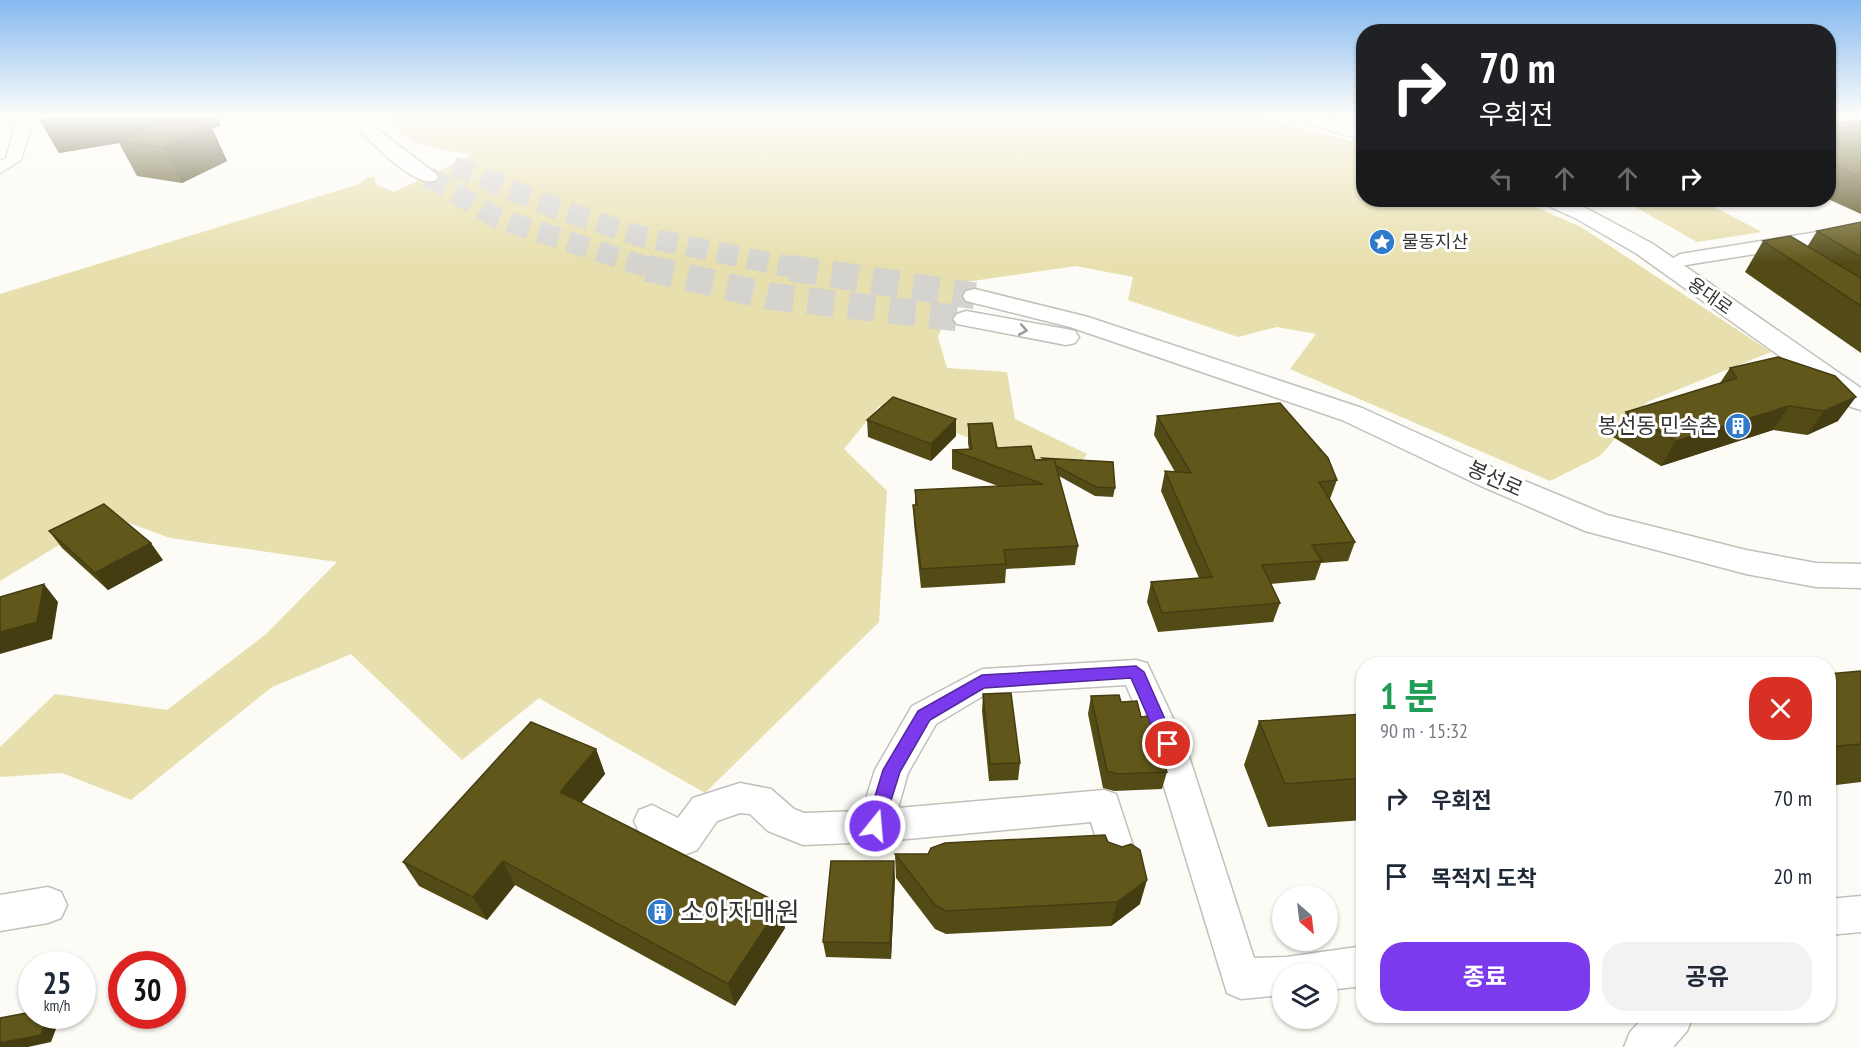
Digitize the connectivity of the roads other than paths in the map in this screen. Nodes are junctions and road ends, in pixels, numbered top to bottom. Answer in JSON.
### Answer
{"nodes":[{"id":1,"x":426,"y":165,"type":"edge"},
{"id":2,"x":436,"y":170,"type":"tunnel mouth"},
{"id":3,"x":1570,"y":207,"type":"edge"},
{"id":4,"x":1588,"y":207,"type":"edge"},
{"id":5,"x":1861,"y":231,"type":"edge"},
{"id":6,"x":1841,"y":234,"type":"junction"},
{"id":7,"x":1861,"y":246,"type":"edge"},
{"id":8,"x":1760,"y":248,"type":"junction"},
{"id":9,"x":1680,"y":260,"type":"junction"},
{"id":10,"x":1779,"y":260,"type":"edge"},
{"id":11,"x":970,"y":308,"type":"tunnel mouth"},
{"id":12,"x":1861,"y":382,"type":"edge"},
{"id":13,"x":1861,"y":401,"type":"edge"},
{"id":14,"x":1861,"y":576,"type":"edge"},
{"id":15,"x":652,"y":821,"type":"dead end"},
{"id":16,"x":875,"y":826,"type":"junction"},
{"id":17,"x":1117,"y":852,"type":"edge"},
{"id":18,"x":48,"y":905,"type":"dead end"},
{"id":19,"x":0,"y":913,"type":"edge"},
{"id":20,"x":1861,"y":914,"type":"edge"},
{"id":21,"x":1836,"y":916,"type":"edge"},
{"id":22,"x":1356,"y":967,"type":"edge"},
{"id":23,"x":1338,"y":969,"type":"edge"},
{"id":24,"x":1272,"y":976,"type":"edge"},
{"id":25,"x":1666,"y":1023,"type":"edge"},
{"id":26,"x":1645,"y":1047,"type":"edge"}],
"edges":[{"from":1,"to":2,"type":"main road"},
{"from":3,"to":13,"type":"main road","name":"용대로"},
{"from":4,"to":9,"type":"main road","name":"용대로"},
{"from":5,"to":6,"type":"street"},
{"from":6,"to":7,"type":"street"},
{"from":6,"to":8,"type":"street"},
{"from":8,"to":9,"type":"street"},
{"from":8,"to":10,"type":"street"},
{"from":9,"to":12,"type":"main road","name":"용대로"},
{"from":11,"to":14,"type":"main road","name":"봉선로"},
{"from":15,"to":16,"type":"street"},
{"from":16,"to":17,"type":"street"},
{"from":16,"to":24,"type":"street"},
{"from":18,"to":19,"type":"street"},
{"from":20,"to":21,"type":"street"},
{"from":22,"to":23,"type":"street"},
{"from":25,"to":26,"type":"street"}]}
